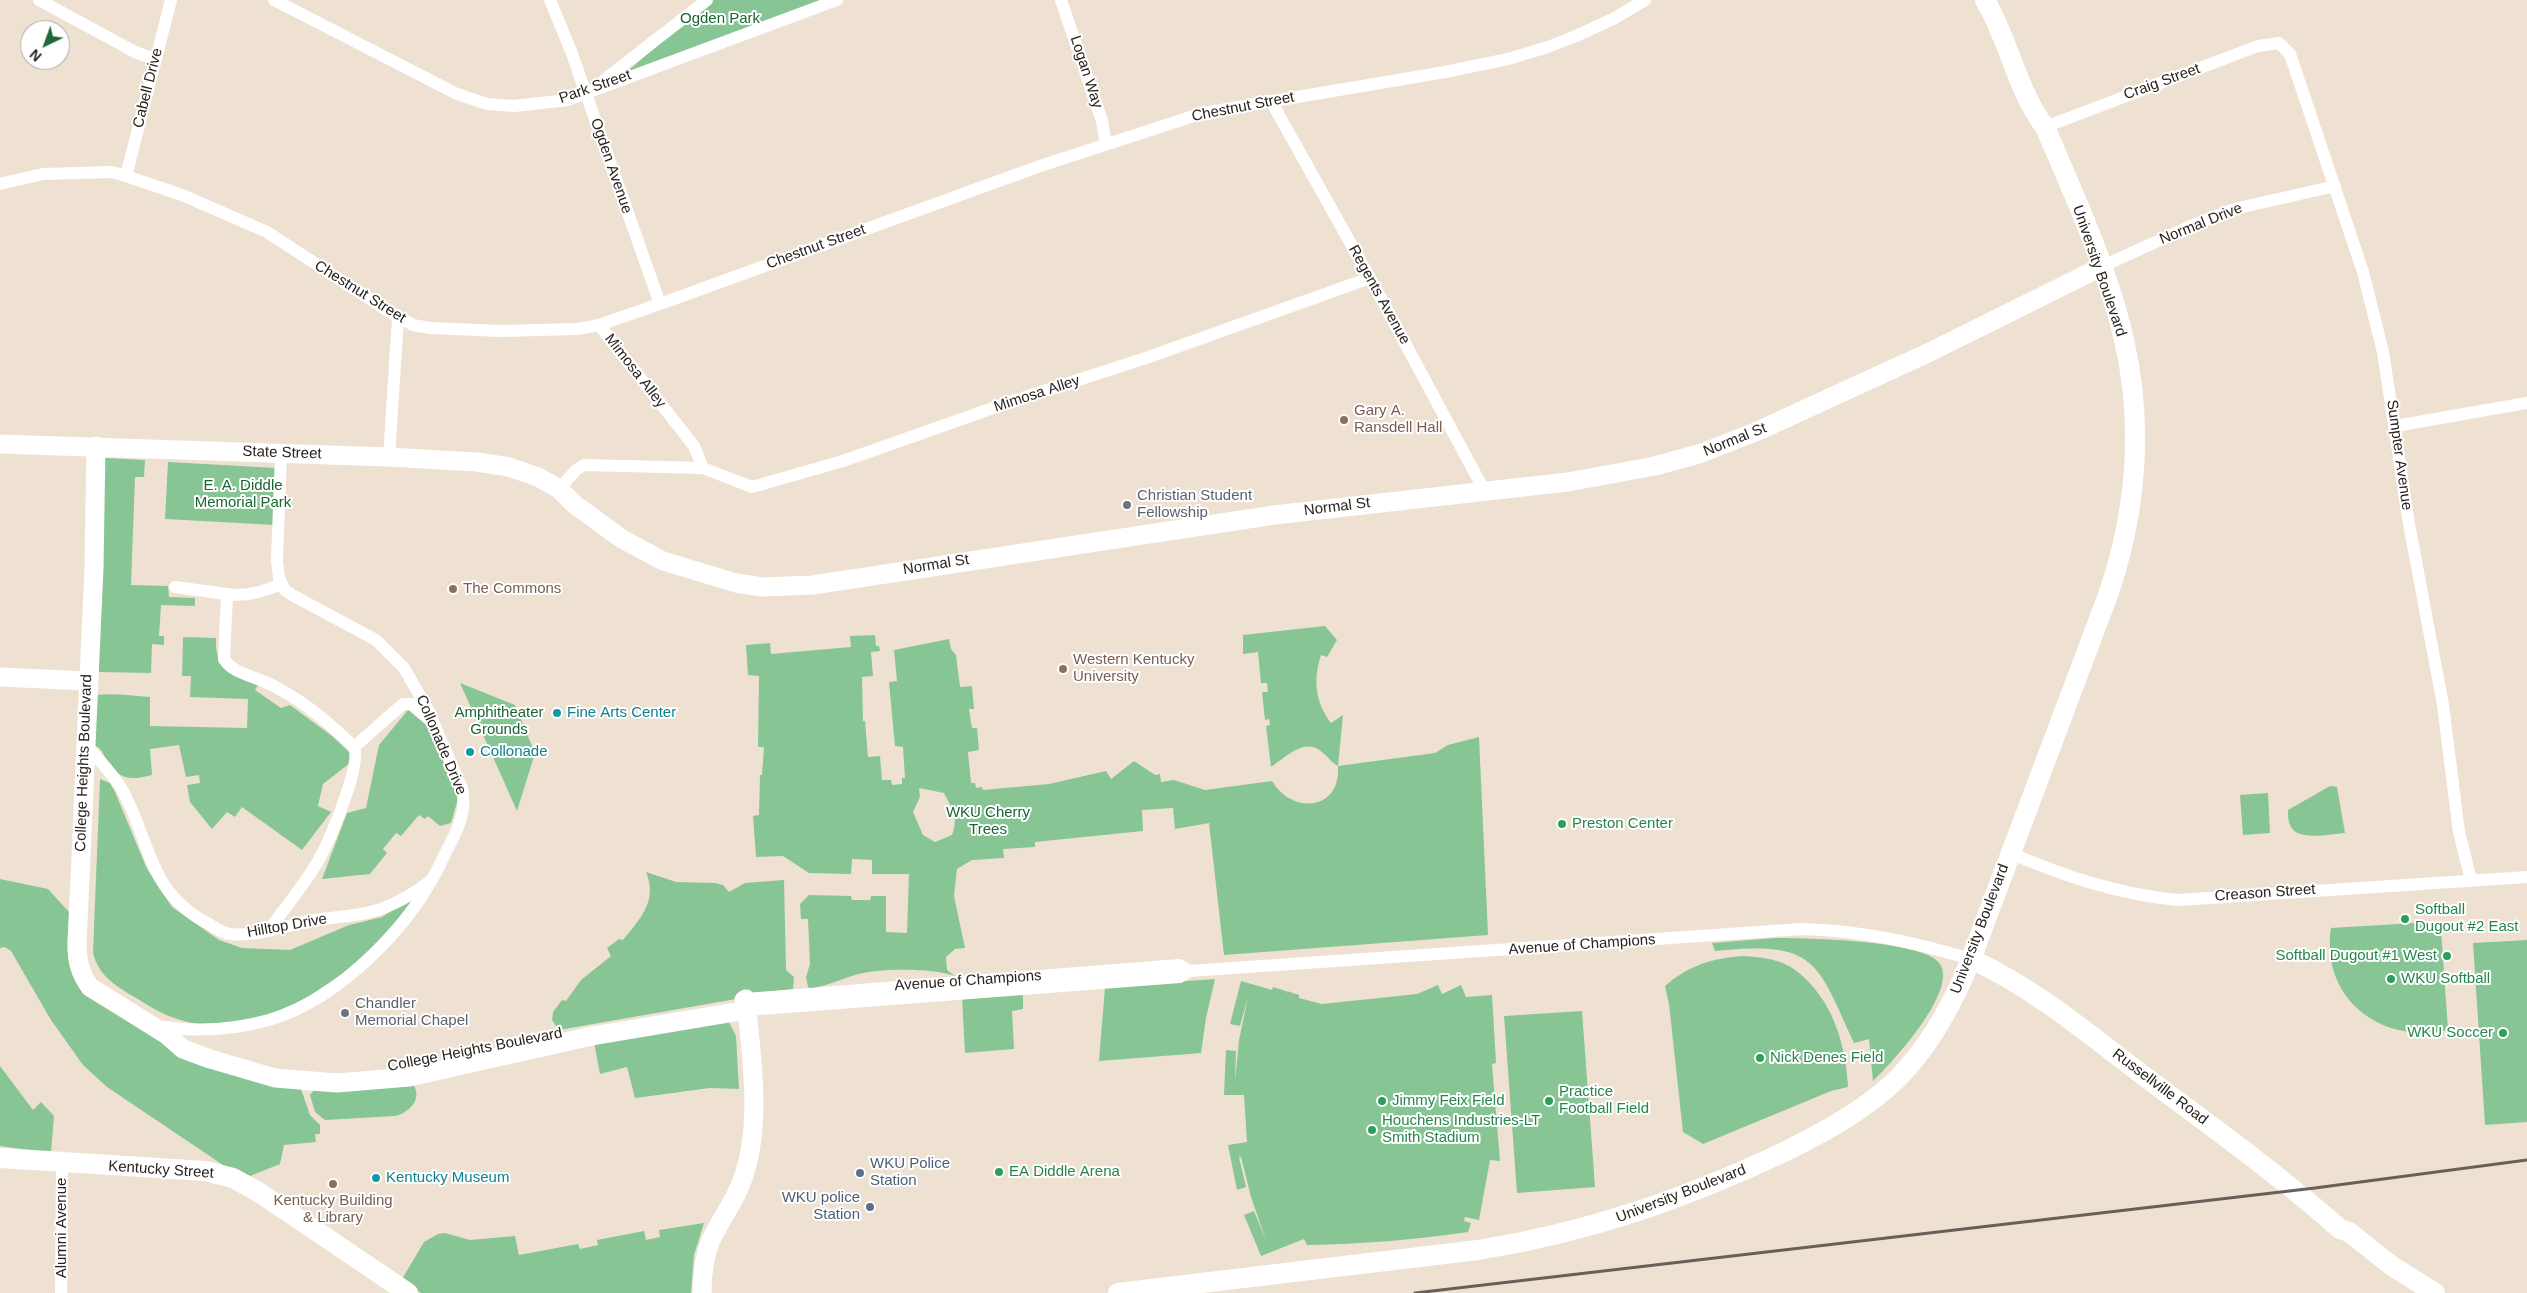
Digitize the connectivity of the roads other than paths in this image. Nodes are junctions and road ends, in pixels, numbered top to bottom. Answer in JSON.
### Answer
{"nodes":[{"id":1,"x":39,"y":0,"type":"edge"},
{"id":2,"x":170,"y":0,"type":"edge"},
{"id":3,"x":274,"y":0,"type":"edge"},
{"id":4,"x":550,"y":0,"type":"edge"},
{"id":5,"x":706,"y":0,"type":"edge"},
{"id":6,"x":837,"y":0,"type":"edge"},
{"id":7,"x":1062,"y":0,"type":"edge"},
{"id":8,"x":1645,"y":0,"type":"edge"},
{"id":9,"x":1985,"y":0,"type":"edge"},
{"id":10,"x":1996,"y":0,"type":"edge"},
{"id":11,"x":2281,"y":44,"type":"joint"},
{"id":12,"x":154,"y":59,"type":"junction"},
{"id":13,"x":586,"y":92,"type":"junction"},
{"id":14,"x":1271,"y":101,"type":"junction"},
{"id":15,"x":2045,"y":126,"type":"junction"},
{"id":16,"x":1106,"y":144,"type":"junction"},
{"id":17,"x":126,"y":176,"type":"junction"},
{"id":18,"x":0,"y":184,"type":"edge"},
{"id":19,"x":2335,"y":186,"type":"junction"},
{"id":20,"x":2101,"y":267,"type":"junction"},
{"id":21,"x":1370,"y":278,"type":"junction"},
{"id":22,"x":660,"y":304,"type":"junction"},
{"id":23,"x":398,"y":318,"type":"junction"},
{"id":24,"x":599,"y":324,"type":"junction"},
{"id":25,"x":2527,"y":403,"type":"edge"},
{"id":26,"x":2395,"y":426,"type":"junction"},
{"id":27,"x":0,"y":444,"type":"edge"},
{"id":28,"x":96,"y":446,"type":"junction"},
{"id":29,"x":281,"y":454,"type":"junction"},
{"id":30,"x":389,"y":457,"type":"junction"},
{"id":31,"x":703,"y":468,"type":"junction"},
{"id":32,"x":559,"y":489,"type":"junction"},
{"id":33,"x":1484,"y":490,"type":"junction"},
{"id":34,"x":282,"y":584,"type":"junction"},
{"id":35,"x":175,"y":586,"type":"dead end"},
{"id":36,"x":227,"y":594,"type":"junction"},
{"id":37,"x":0,"y":677,"type":"edge"},
{"id":38,"x":87,"y":681,"type":"junction"},
{"id":39,"x":434,"y":723,"type":"junction"},
{"id":40,"x":86,"y":745,"type":"junction"},
{"id":41,"x":354,"y":748,"type":"junction"},
{"id":42,"x":2010,"y":852,"type":"junction"},
{"id":43,"x":2527,"y":876,"type":"edge"},
{"id":44,"x":2471,"y":880,"type":"junction"},
{"id":45,"x":431,"y":881,"type":"junction"},
{"id":46,"x":269,"y":930,"type":"junction"},
{"id":47,"x":1971,"y":959,"type":"junction"},
{"id":48,"x":747,"y":1005,"type":"junction"},
{"id":49,"x":149,"y":1024,"type":"junction"},
{"id":50,"x":0,"y":1158,"type":"edge"},
{"id":51,"x":62,"y":1163,"type":"junction"},
{"id":52,"x":2340,"y":1229,"type":"junction"},
{"id":53,"x":61,"y":1293,"type":"edge"},
{"id":54,"x":408,"y":1293,"type":"edge"},
{"id":55,"x":702,"y":1293,"type":"edge"},
{"id":56,"x":1118,"y":1293,"type":"edge"},
{"id":57,"x":2412,"y":1293,"type":"edge"},
{"id":58,"x":2435,"y":1293,"type":"edge"}],
"edges":[{"from":1,"to":12,"type":"street"},
{"from":2,"to":12,"type":"street","name":"Cabell Drive"},
{"from":3,"to":13,"type":"street","name":"Park Street"},
{"from":4,"to":13,"type":"street","name":"Ogden Avenue"},
{"from":5,"to":13,"type":"street"},
{"from":6,"to":13,"type":"street","name":"Park Street"},
{"from":7,"to":16,"type":"street","name":"Logan Way"},
{"from":8,"to":14,"type":"street","name":"Chestnut Street"},
{"from":9,"to":15,"type":"main road","name":"University Boulevard"},
{"from":10,"to":15,"type":"main road","name":"University Boulevard"},
{"from":11,"to":15,"type":"street","name":"Craig Street"},
{"from":11,"to":19,"type":"street","name":"Sumpter Avenue"},
{"from":12,"to":17,"type":"street","name":"Cabell Drive"},
{"from":13,"to":22,"type":"street","name":"Ogden Avenue"},
{"from":14,"to":16,"type":"street","name":"Chestnut Street"},
{"from":14,"to":21,"type":"street","name":"Regents Avenue"},
{"from":15,"to":20,"type":"main road","name":"University Boulevard"},
{"from":16,"to":22,"type":"street","name":"Chestnut Street"},
{"from":17,"to":18,"type":"street","name":"Chestnut Street"},
{"from":17,"to":23,"type":"street","name":"Chestnut Street"},
{"from":19,"to":20,"type":"street","name":"Normal Drive"},
{"from":19,"to":26,"type":"street","name":"Sumpter Avenue"},
{"from":20,"to":33,"type":"street","name":"Normal St"},
{"from":20,"to":42,"type":"main road","name":"University Boulevard"},
{"from":21,"to":31,"type":"street","name":"Mimosa Alley"},
{"from":21,"to":33,"type":"street","name":"Regents Avenue"},
{"from":22,"to":24,"type":"street","name":"Chestnut Street"},
{"from":23,"to":24,"type":"street","name":"Chestnut Street"},
{"from":23,"to":30,"type":"street"},
{"from":24,"to":31,"type":"street","name":"Mimosa Alley"},
{"from":25,"to":26,"type":"street"},
{"from":26,"to":44,"type":"street","name":"Sumpter Avenue"},
{"from":27,"to":28,"type":"street","name":"State Street"},
{"from":28,"to":29,"type":"street","name":"State Street"},
{"from":28,"to":38,"type":"street","name":"College Heights Boulevard"},
{"from":29,"to":30,"type":"street","name":"State Street"},
{"from":29,"to":34,"type":"street"},
{"from":30,"to":32,"type":"street","name":"State Street"},
{"from":31,"to":32,"type":"street","name":"Mimosa Alley"},
{"from":32,"to":33,"type":"street","name":"Normal St"},
{"from":34,"to":36,"type":"street"},
{"from":34,"to":39,"type":"street","name":"Collonade Drive"},
{"from":35,"to":36,"type":"street"},
{"from":36,"to":41,"type":"street"},
{"from":37,"to":38,"type":"street"},
{"from":38,"to":40,"type":"street","name":"College Heights Boulevard"},
{"from":39,"to":41,"type":"street"},
{"from":39,"to":45,"type":"street","name":"Collonade Drive"},
{"from":40,"to":46,"type":"street","name":"Hilltop Drive"},
{"from":40,"to":49,"type":"street","name":"College Heights Boulevard"},
{"from":41,"to":46,"type":"street"},
{"from":42,"to":44,"type":"street","name":"Creason Street"},
{"from":42,"to":47,"type":"main road","name":"University Boulevard"},
{"from":43,"to":44,"type":"street","name":"Creason Street"},
{"from":45,"to":46,"type":"street","name":"Hilltop Drive"},
{"from":45,"to":49,"type":"street","name":"Collonade Drive"},
{"from":47,"to":48,"type":"street","name":"Avenue of Champions"},
{"from":47,"to":52,"type":"main road","name":"Russellville Road"},
{"from":47,"to":56,"type":"main road","name":"University Boulevard"},
{"from":48,"to":49,"type":"street","name":"College Heights Boulevard"},
{"from":48,"to":55,"type":"street"},
{"from":50,"to":51,"type":"main road","name":"Kentucky Street"},
{"from":51,"to":53,"type":"street","name":"Alumni Avenue"},
{"from":51,"to":54,"type":"main road","name":"Kentucky Street"},
{"from":52,"to":57,"type":"main road","name":"Russellville Road"},
{"from":52,"to":58,"type":"main road","name":"Russellville Road"}]}
